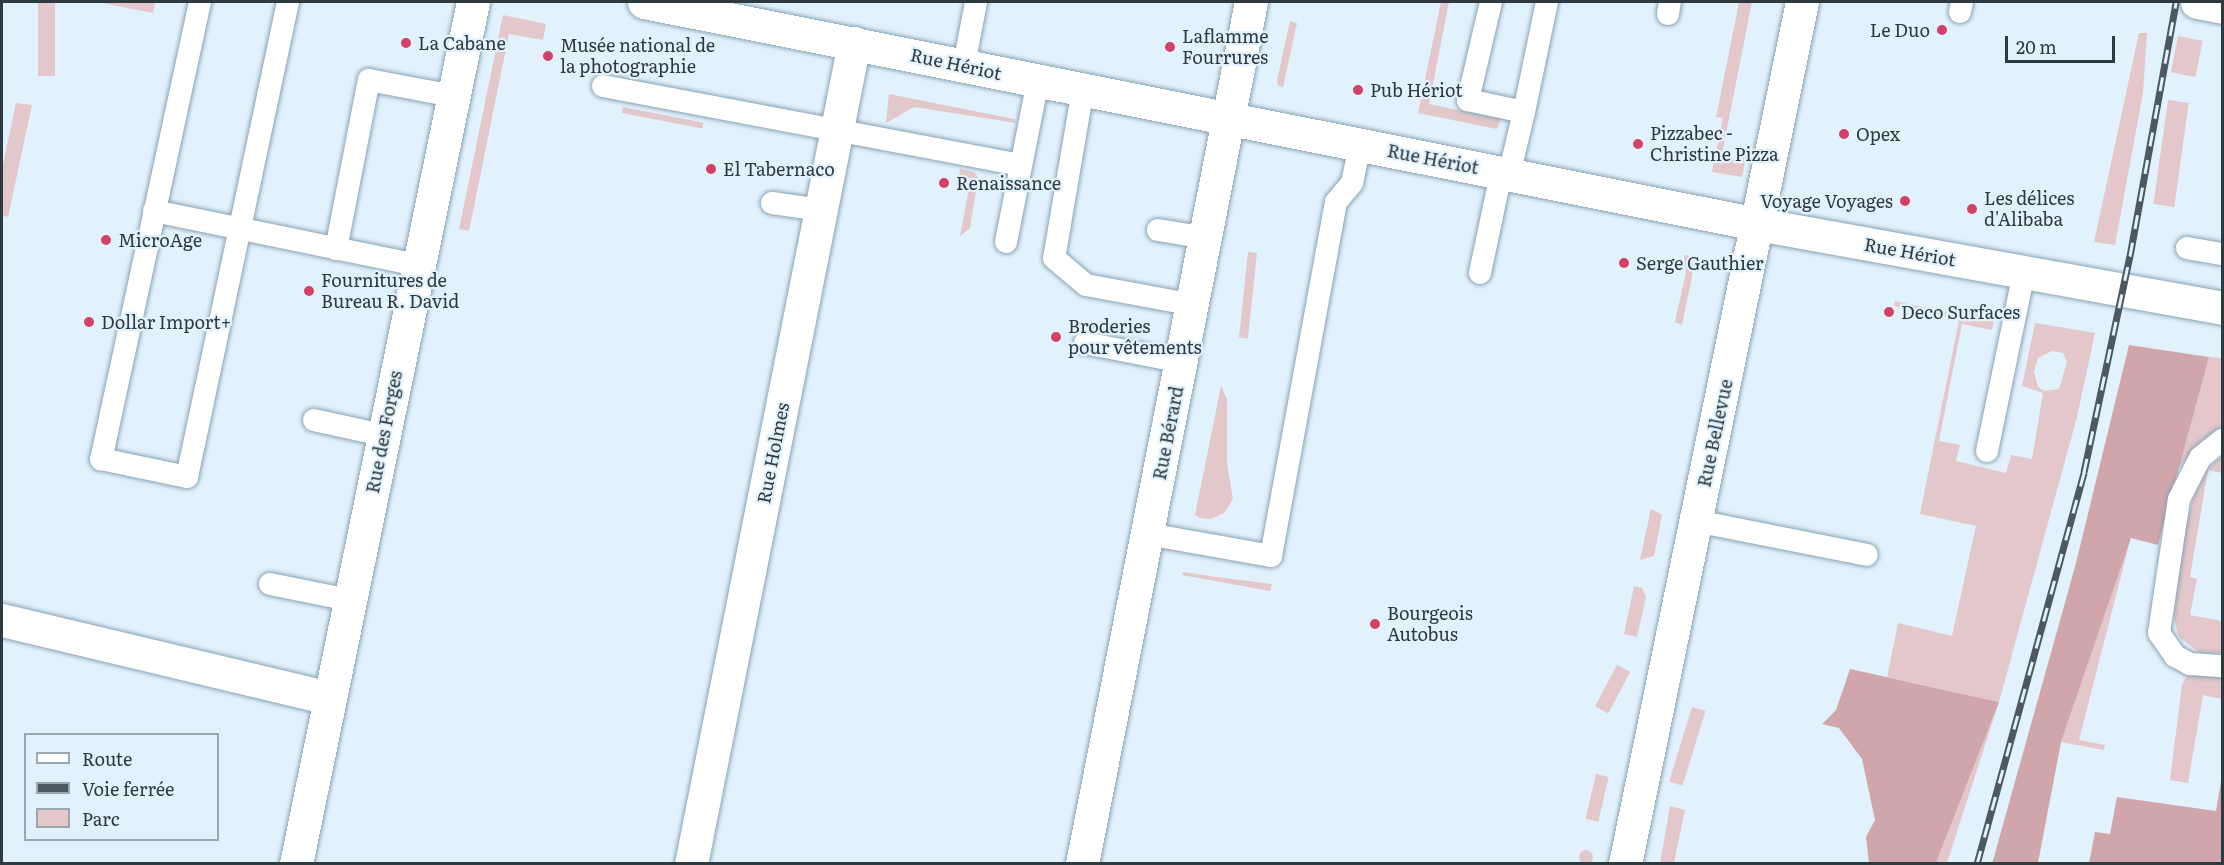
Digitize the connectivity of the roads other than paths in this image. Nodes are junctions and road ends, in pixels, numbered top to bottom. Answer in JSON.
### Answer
{"nodes":[{"id":1,"x":200,"y":2,"type":"edge"},
{"id":2,"x":288,"y":2,"type":"edge"},
{"id":3,"x":473,"y":2,"type":"edge"},
{"id":4,"x":644,"y":2,"type":"edge"},
{"id":5,"x":976,"y":2,"type":"edge"},
{"id":6,"x":1251,"y":2,"type":"edge"},
{"id":7,"x":1491,"y":2,"type":"edge"},
{"id":8,"x":1547,"y":2,"type":"edge"},
{"id":9,"x":1802,"y":2,"type":"edge"},
{"id":10,"x":2197,"y":2,"type":"edge"},
{"id":11,"x":2223,"y":7,"type":"edge"},
{"id":12,"x":854,"y":43,"type":"junction"},
{"id":13,"x":964,"y":65,"type":"junction"},
{"id":14,"x":1038,"y":80,"type":"junction"},
{"id":15,"x":603,"y":86,"type":"dead end"},
{"id":16,"x":1083,"y":89,"type":"junction"},
{"id":17,"x":453,"y":96,"type":"junction"},
{"id":18,"x":1524,"y":112,"type":"junction"},
{"id":19,"x":1229,"y":119,"type":"junction"},
{"id":20,"x":837,"y":132,"type":"junction"},
{"id":21,"x":1360,"y":145,"type":"junction"},
{"id":22,"x":1021,"y":165,"type":"junction"},
{"id":23,"x":1505,"y":174,"type":"junction"},
{"id":24,"x":772,"y":203,"type":"dead end"},
{"id":25,"x":821,"y":210,"type":"junction"},
{"id":26,"x":154,"y":211,"type":"junction"},
{"id":27,"x":1757,"y":224,"type":"junction"},
{"id":28,"x":242,"y":230,"type":"junction"},
{"id":29,"x":1158,"y":230,"type":"dead end"},
{"id":30,"x":1207,"y":238,"type":"junction"},
{"id":31,"x":1006,"y":242,"type":"dead end"},
{"id":32,"x":2187,"y":248,"type":"dead end"},
{"id":33,"x":336,"y":249,"type":"junction"},
{"id":34,"x":2223,"y":254,"type":"edge"},
{"id":35,"x":418,"y":265,"type":"junction"},
{"id":36,"x":2024,"y":272,"type":"junction"},
{"id":37,"x":1480,"y":273,"type":"dead end"},
{"id":38,"x":1194,"y":305,"type":"junction"},
{"id":39,"x":2223,"y":309,"type":"edge"},
{"id":40,"x":1085,"y":343,"type":"dead end"},
{"id":41,"x":1182,"y":362,"type":"junction"},
{"id":42,"x":314,"y":420,"type":"dead end"},
{"id":43,"x":383,"y":435,"type":"junction"},
{"id":44,"x":2223,"y":440,"type":"edge"},
{"id":45,"x":1987,"y":451,"type":"dead end"},
{"id":46,"x":1696,"y":521,"type":"junction"},
{"id":47,"x":1148,"y":534,"type":"junction"},
{"id":48,"x":1867,"y":555,"type":"dead end"},
{"id":49,"x":270,"y":584,"type":"dead end"},
{"id":50,"x":350,"y":600,"type":"junction"},
{"id":51,"x":2,"y":620,"type":"edge"},
{"id":52,"x":2223,"y":666,"type":"edge"},
{"id":53,"x":330,"y":698,"type":"junction"},
{"id":54,"x":296,"y":864,"type":"edge"},
{"id":55,"x":691,"y":864,"type":"edge"},
{"id":56,"x":1082,"y":864,"type":"edge"},
{"id":57,"x":1625,"y":864,"type":"edge"}],
"edges":[{"from":1,"to":26,"type":"lane"},
{"from":2,"to":28,"type":"lane"},
{"from":3,"to":17,"type":"street","name":"Rue des Forges"},
{"from":4,"to":12,"type":"street","name":"Rue Hériot"},
{"from":5,"to":13,"type":"lane"},
{"from":6,"to":19,"type":"street","name":"Rue Bérard"},
{"from":7,"to":18,"type":"lane"},
{"from":8,"to":18,"type":"lane"},
{"from":9,"to":27,"type":"street","name":"Rue Bellevue"},
{"from":10,"to":11,"type":"street"},
{"from":12,"to":13,"type":"street","name":"Rue Hériot"},
{"from":12,"to":20,"type":"street","name":"Rue Holmes"},
{"from":13,"to":14,"type":"street","name":"Rue Hériot"},
{"from":14,"to":16,"type":"street","name":"Rue Hériot"},
{"from":14,"to":22,"type":"lane"},
{"from":15,"to":20,"type":"lane"},
{"from":16,"to":19,"type":"street","name":"Rue Hériot"},
{"from":16,"to":38,"type":"lane"},
{"from":17,"to":33,"type":"lane"},
{"from":17,"to":35,"type":"street","name":"Rue des Forges"},
{"from":18,"to":23,"type":"lane"},
{"from":19,"to":21,"type":"street","name":"Rue Hériot"},
{"from":19,"to":30,"type":"street","name":"Rue Bérard"},
{"from":20,"to":22,"type":"lane"},
{"from":20,"to":25,"type":"street","name":"Rue Holmes"},
{"from":21,"to":23,"type":"street","name":"Rue Hériot"},
{"from":21,"to":47,"type":"lane"},
{"from":22,"to":31,"type":"lane"},
{"from":23,"to":27,"type":"street","name":"Rue Hériot"},
{"from":23,"to":37,"type":"lane"},
{"from":24,"to":25,"type":"lane"},
{"from":25,"to":55,"type":"street","name":"Rue Holmes"},
{"from":26,"to":28,"type":"lane"},
{"from":26,"to":28,"type":"lane"},
{"from":27,"to":36,"type":"street","name":"Rue Hériot"},
{"from":27,"to":46,"type":"street","name":"Rue Bellevue"},
{"from":28,"to":33,"type":"lane"},
{"from":29,"to":30,"type":"lane"},
{"from":30,"to":38,"type":"street","name":"Rue Bérard"},
{"from":32,"to":34,"type":"lane"},
{"from":33,"to":35,"type":"lane"},
{"from":35,"to":43,"type":"street","name":"Rue des Forges"},
{"from":36,"to":39,"type":"street","name":"Rue Hériot"},
{"from":36,"to":45,"type":"lane"},
{"from":38,"to":41,"type":"street","name":"Rue Bérard"},
{"from":40,"to":41,"type":"lane"},
{"from":41,"to":47,"type":"street","name":"Rue Bérard"},
{"from":42,"to":43,"type":"lane"},
{"from":43,"to":50,"type":"street","name":"Rue des Forges"},
{"from":44,"to":52,"type":"lane"},
{"from":46,"to":48,"type":"lane"},
{"from":46,"to":57,"type":"street","name":"Rue Bellevue"},
{"from":47,"to":56,"type":"street","name":"Rue Bérard"},
{"from":49,"to":50,"type":"lane"},
{"from":50,"to":53,"type":"street","name":"Rue des Forges"},
{"from":51,"to":53,"type":"street"},
{"from":53,"to":54,"type":"street","name":"Rue des Forges"}]}
